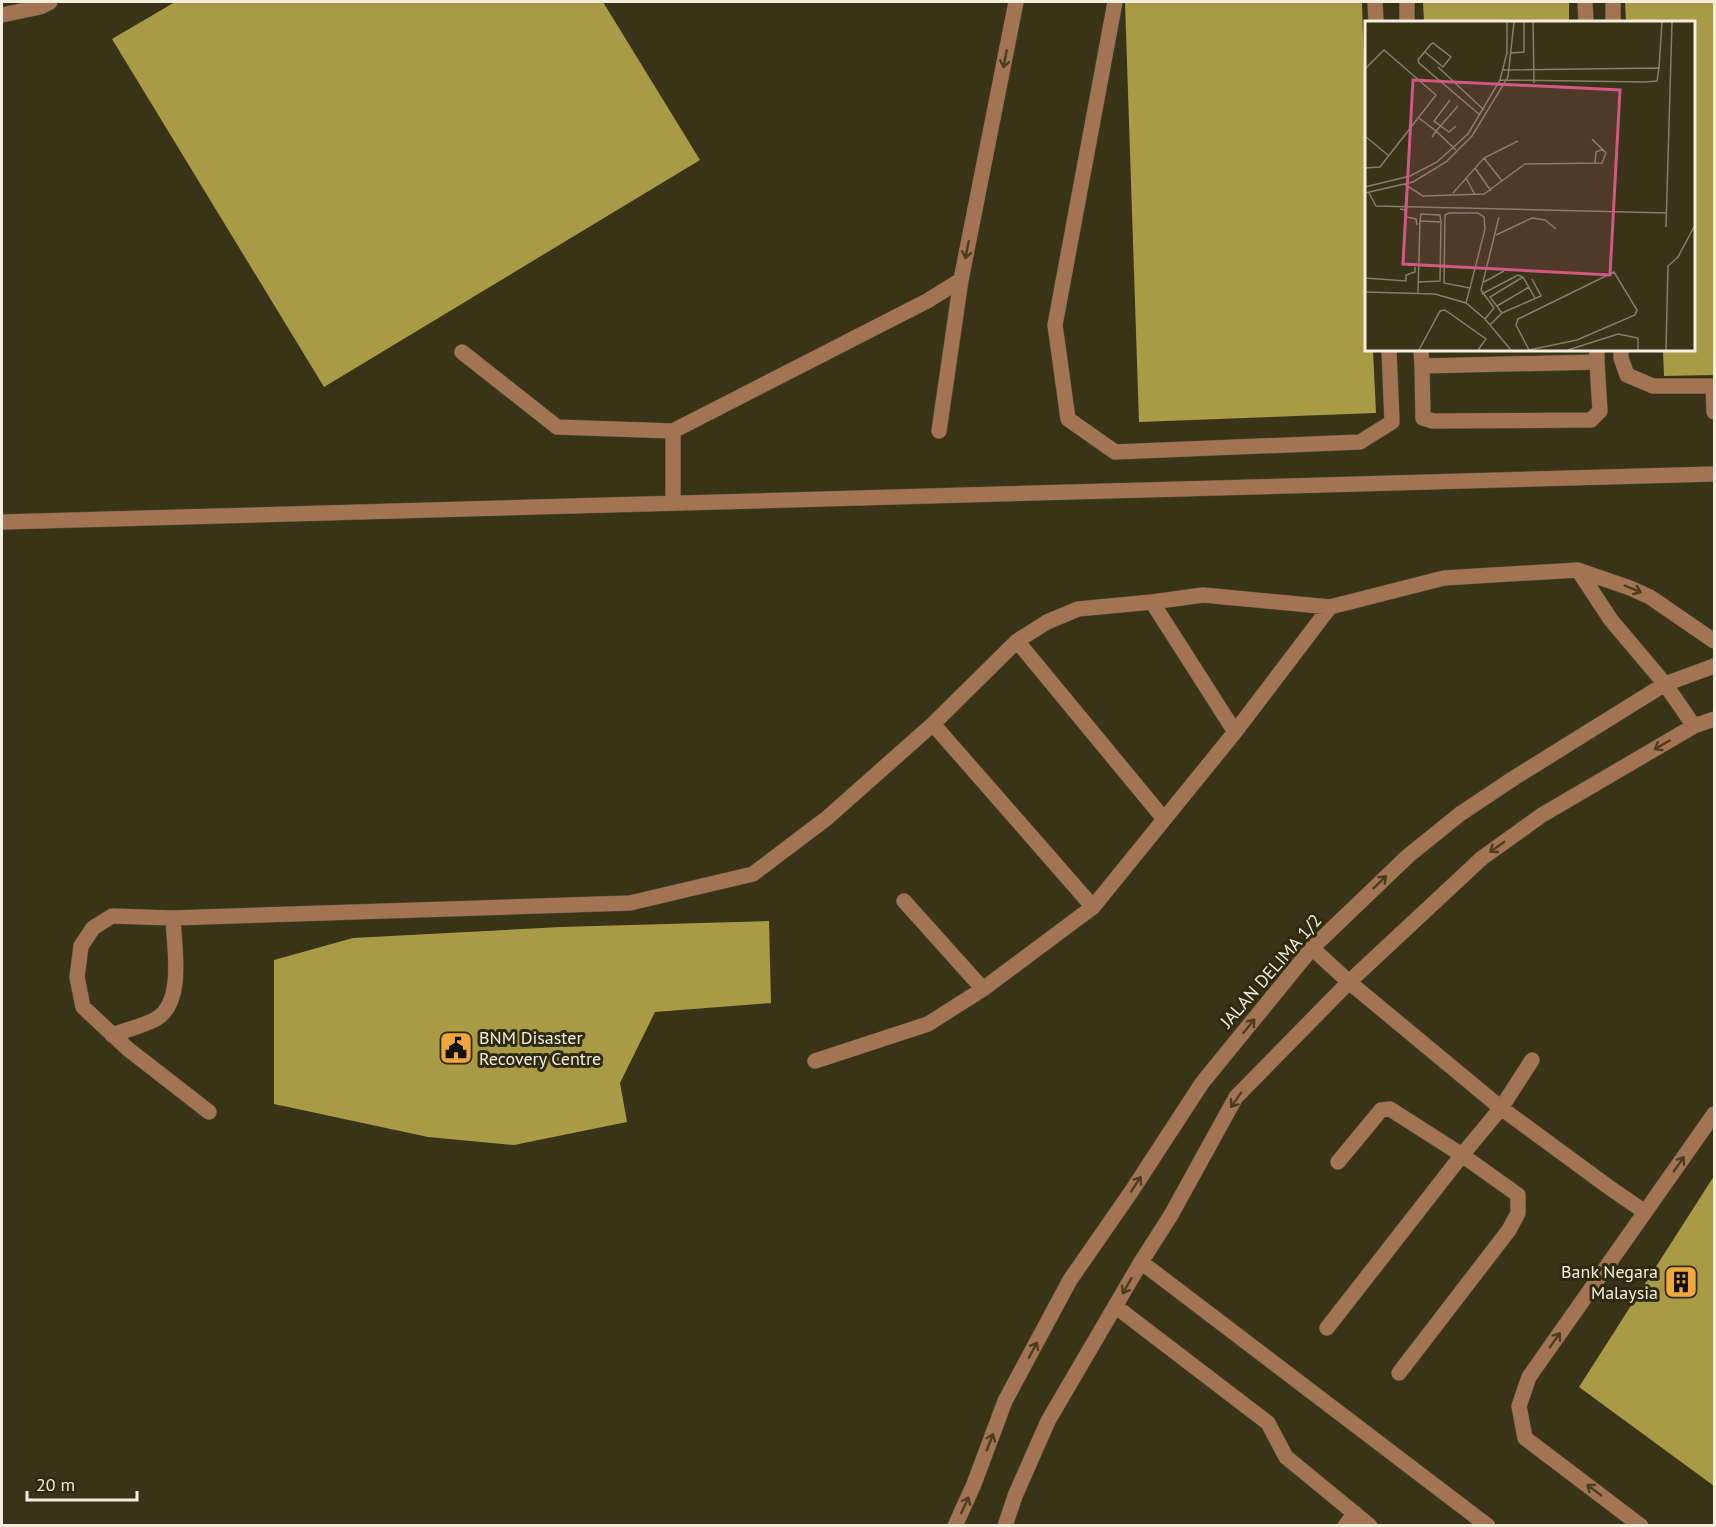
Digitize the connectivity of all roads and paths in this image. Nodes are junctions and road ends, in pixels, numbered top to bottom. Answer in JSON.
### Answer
{"nodes":[{"id":1,"x":50,"y":2,"type":"edge"},
{"id":2,"x":1017,"y":2,"type":"edge"},
{"id":3,"x":1115,"y":2,"type":"edge"},
{"id":4,"x":1375,"y":2,"type":"edge"},
{"id":5,"x":1407,"y":2,"type":"edge"},
{"id":6,"x":1585,"y":2,"type":"edge"},
{"id":7,"x":1613,"y":2,"type":"edge"},
{"id":8,"x":2,"y":15,"type":"edge"},
{"id":9,"x":1376,"y":21,"type":"edge"},
{"id":10,"x":1407,"y":21,"type":"edge"},
{"id":11,"x":1586,"y":21,"type":"edge"},
{"id":12,"x":1613,"y":21,"type":"edge"},
{"id":13,"x":961,"y":280,"type":"junction"},
{"id":14,"x":1389,"y":351,"type":"edge"},
{"id":15,"x":1421,"y":351,"type":"edge"},
{"id":16,"x":1621,"y":351,"type":"edge"},
{"id":17,"x":462,"y":352,"type":"dead end"},
{"id":18,"x":1597,"y":356,"type":"edge"},
{"id":19,"x":1422,"y":366,"type":"junction"},
{"id":20,"x":1714,"y":412,"type":"edge"},
{"id":21,"x":673,"y":431,"type":"junction"},
{"id":22,"x":939,"y":431,"type":"dead end"},
{"id":23,"x":1714,"y":474,"type":"edge"},
{"id":24,"x":673,"y":503,"type":"junction"},
{"id":25,"x":2,"y":522,"type":"edge"},
{"id":26,"x":1578,"y":570,"type":"junction"},
{"id":27,"x":1152,"y":602,"type":"junction"},
{"id":28,"x":1330,"y":608,"type":"junction"},
{"id":29,"x":1017,"y":641,"type":"junction"},
{"id":30,"x":1714,"y":641,"type":"edge"},
{"id":31,"x":1714,"y":666,"type":"edge"},
{"id":32,"x":1665,"y":684,"type":"junction"},
{"id":33,"x":1714,"y":719,"type":"edge"},
{"id":34,"x":933,"y":724,"type":"junction"},
{"id":35,"x":1694,"y":726,"type":"junction"},
{"id":36,"x":1235,"y":732,"type":"junction"},
{"id":37,"x":1164,"y":819,"type":"junction"},
{"id":38,"x":904,"y":901,"type":"dead end"},
{"id":39,"x":1093,"y":907,"type":"junction"},
{"id":40,"x":173,"y":918,"type":"junction"},
{"id":41,"x":1312,"y":948,"type":"junction"},
{"id":42,"x":1349,"y":982,"type":"junction"},
{"id":43,"x":983,"y":988,"type":"junction"},
{"id":44,"x":112,"y":1035,"type":"junction"},
{"id":45,"x":1532,"y":1060,"type":"dead end"},
{"id":46,"x":815,"y":1062,"type":"dead end"},
{"id":47,"x":1501,"y":1108,"type":"junction"},
{"id":48,"x":209,"y":1112,"type":"dead end"},
{"id":49,"x":1714,"y":1114,"type":"edge"},
{"id":50,"x":1462,"y":1155,"type":"junction"},
{"id":51,"x":1338,"y":1162,"type":"dead end"},
{"id":52,"x":1646,"y":1212,"type":"junction"},
{"id":53,"x":1141,"y":1262,"type":"junction"},
{"id":54,"x":1115,"y":1306,"type":"junction"},
{"id":55,"x":1328,"y":1328,"type":"dead end"},
{"id":56,"x":1399,"y":1373,"type":"dead end"},
{"id":57,"x":1355,"y":1513,"type":"junction"},
{"id":58,"x":955,"y":1526,"type":"edge"},
{"id":59,"x":1005,"y":1526,"type":"edge"},
{"id":60,"x":1345,"y":1526,"type":"edge"},
{"id":61,"x":1370,"y":1526,"type":"edge"},
{"id":62,"x":1488,"y":1526,"type":"edge"},
{"id":63,"x":1641,"y":1526,"type":"edge"}],
"edges":[{"from":1,"to":8,"type":"street"},
{"from":2,"to":13,"type":"street","one_way":true},
{"from":3,"to":14,"type":"street"},
{"from":4,"to":9,"type":"street"},
{"from":5,"to":10,"type":"street"},
{"from":6,"to":11,"type":"street"},
{"from":7,"to":12,"type":"street"},
{"from":13,"to":21,"type":"street"},
{"from":13,"to":22,"type":"street"},
{"from":15,"to":19,"type":"street"},
{"from":16,"to":20,"type":"street"},
{"from":17,"to":21,"type":"street"},
{"from":18,"to":19,"type":"street"},
{"from":18,"to":19,"type":"street"},
{"from":21,"to":24,"type":"street"},
{"from":23,"to":24,"type":"street"},
{"from":24,"to":25,"type":"street"},
{"from":26,"to":28,"type":"street"},
{"from":26,"to":30,"type":"street","one_way":true},
{"from":26,"to":32,"type":"street"},
{"from":27,"to":28,"type":"street"},
{"from":27,"to":29,"type":"street"},
{"from":27,"to":36,"type":"street"},
{"from":28,"to":36,"type":"street"},
{"from":29,"to":34,"type":"street"},
{"from":29,"to":37,"type":"street"},
{"from":31,"to":32,"type":"street","name":"JALAN DELIMA 1/2"},
{"from":32,"to":35,"type":"street"},
{"from":41,"to":32,"type":"street","name":"JALAN DELIMA 1/2","one_way":true},
{"from":33,"to":35,"type":"street"},
{"from":34,"to":39,"type":"street"},
{"from":34,"to":40,"type":"street"},
{"from":35,"to":42,"type":"street","one_way":true},
{"from":36,"to":37,"type":"street"},
{"from":37,"to":39,"type":"street"},
{"from":38,"to":43,"type":"street"},
{"from":39,"to":43,"type":"street"},
{"from":40,"to":44,"type":"street"},
{"from":40,"to":44,"type":"street"},
{"from":41,"to":42,"type":"street"},
{"from":58,"to":41,"type":"street","name":"JALAN DELIMA 1/2","one_way":true},
{"from":42,"to":47,"type":"street"},
{"from":42,"to":53,"type":"street","one_way":true},
{"from":43,"to":46,"type":"street"},
{"from":44,"to":48,"type":"street"},
{"from":45,"to":47,"type":"street"},
{"from":47,"to":50,"type":"street"},
{"from":47,"to":52,"type":"street"},
{"from":52,"to":49,"type":"street","one_way":true},
{"from":50,"to":51,"type":"street"},
{"from":50,"to":55,"type":"street"},
{"from":50,"to":56,"type":"street"},
{"from":63,"to":52,"type":"street","one_way":true},
{"from":53,"to":54,"type":"street","one_way":true},
{"from":53,"to":62,"type":"street"},
{"from":54,"to":57,"type":"street"},
{"from":54,"to":59,"type":"street"},
{"from":57,"to":60,"type":"street"},
{"from":57,"to":61,"type":"street"}]}
